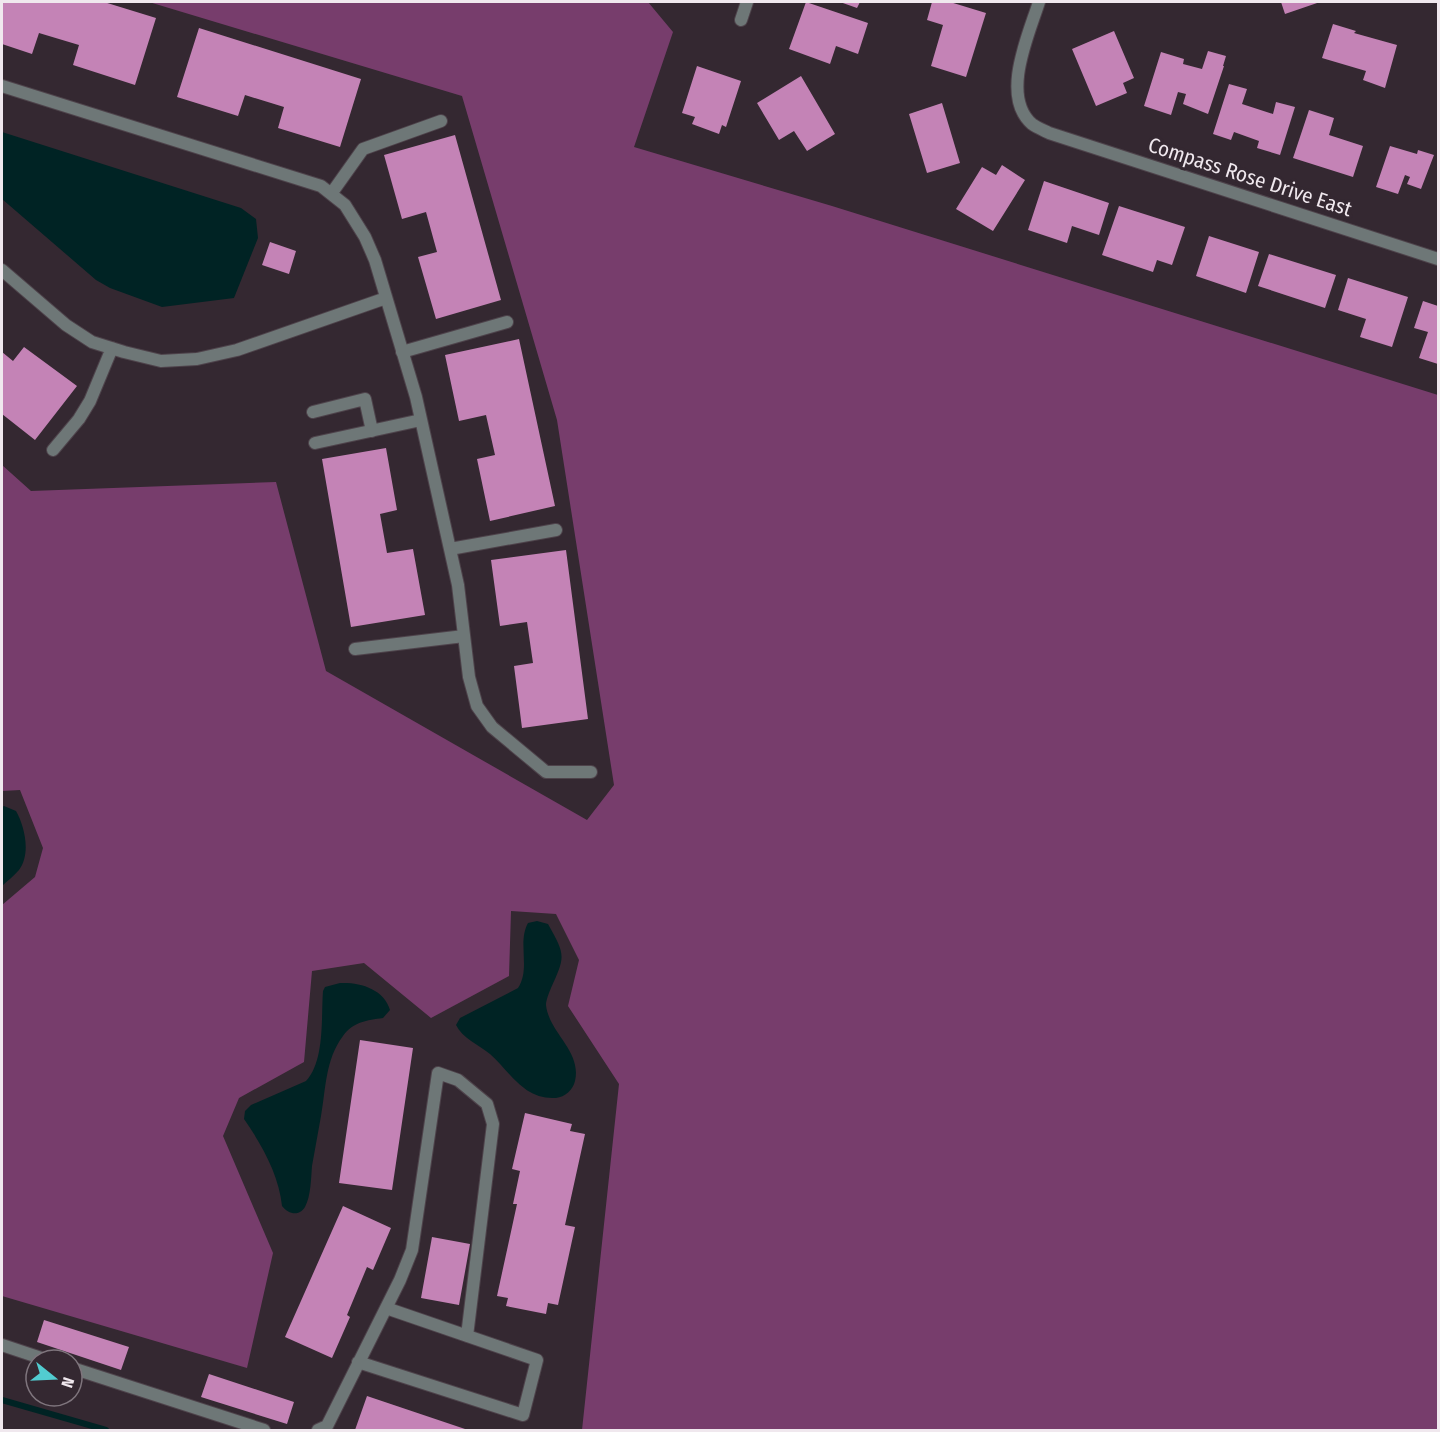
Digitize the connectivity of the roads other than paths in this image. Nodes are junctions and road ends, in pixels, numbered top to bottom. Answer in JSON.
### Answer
{"nodes":[{"id":1,"x":747,"y":2,"type":"edge"},
{"id":2,"x":1039,"y":2,"type":"edge"},
{"id":3,"x":741,"y":20,"type":"dead end"},
{"id":4,"x":2,"y":86,"type":"edge"},
{"id":5,"x":441,"y":120,"type":"dead end"},
{"id":6,"x":331,"y":194,"type":"junction"},
{"id":7,"x":1438,"y":258,"type":"edge"},
{"id":8,"x":2,"y":270,"type":"edge"},
{"id":9,"x":386,"y":298,"type":"junction"},
{"id":10,"x":507,"y":322,"type":"dead end"},
{"id":11,"x":112,"y":348,"type":"junction"},
{"id":12,"x":402,"y":352,"type":"junction"},
{"id":13,"x":313,"y":412,"type":"dead end"},
{"id":14,"x":421,"y":420,"type":"junction"},
{"id":15,"x":372,"y":431,"type":"junction"},
{"id":16,"x":315,"y":443,"type":"dead end"},
{"id":17,"x":52,"y":450,"type":"dead end"},
{"id":18,"x":556,"y":530,"type":"dead end"},
{"id":19,"x":450,"y":549,"type":"junction"},
{"id":20,"x":464,"y":636,"type":"junction"},
{"id":21,"x":355,"y":649,"type":"dead end"},
{"id":22,"x":591,"y":772,"type":"dead end"},
{"id":23,"x":386,"y":1308,"type":"junction"},
{"id":24,"x":467,"y":1336,"type":"junction"},
{"id":25,"x":2,"y":1345,"type":"edge"},
{"id":26,"x":24,"y":1352,"type":"edge"},
{"id":27,"x":358,"y":1362,"type":"junction"},
{"id":28,"x":84,"y":1372,"type":"edge"},
{"id":29,"x":264,"y":1431,"type":"edge"},
{"id":30,"x":318,"y":1431,"type":"edge"}],
"edges":[{"from":1,"to":3,"type":"street"},
{"from":2,"to":7,"type":"street","name":"Compass Rose Drive East"},
{"from":4,"to":6,"type":"street"},
{"from":5,"to":6,"type":"street"},
{"from":6,"to":9,"type":"street"},
{"from":8,"to":11,"type":"street"},
{"from":9,"to":11,"type":"street"},
{"from":9,"to":12,"type":"street"},
{"from":10,"to":12,"type":"street"},
{"from":11,"to":17,"type":"street"},
{"from":12,"to":14,"type":"street"},
{"from":13,"to":15,"type":"street"},
{"from":14,"to":15,"type":"street"},
{"from":14,"to":19,"type":"street"},
{"from":15,"to":16,"type":"street"},
{"from":18,"to":19,"type":"street"},
{"from":19,"to":20,"type":"street"},
{"from":20,"to":21,"type":"street"},
{"from":20,"to":22,"type":"street"},
{"from":23,"to":24,"type":"street"},
{"from":23,"to":24,"type":"street"},
{"from":23,"to":27,"type":"street"},
{"from":24,"to":27,"type":"street"},
{"from":25,"to":26,"type":"street"},
{"from":27,"to":30,"type":"street"},
{"from":28,"to":29,"type":"street"}]}
